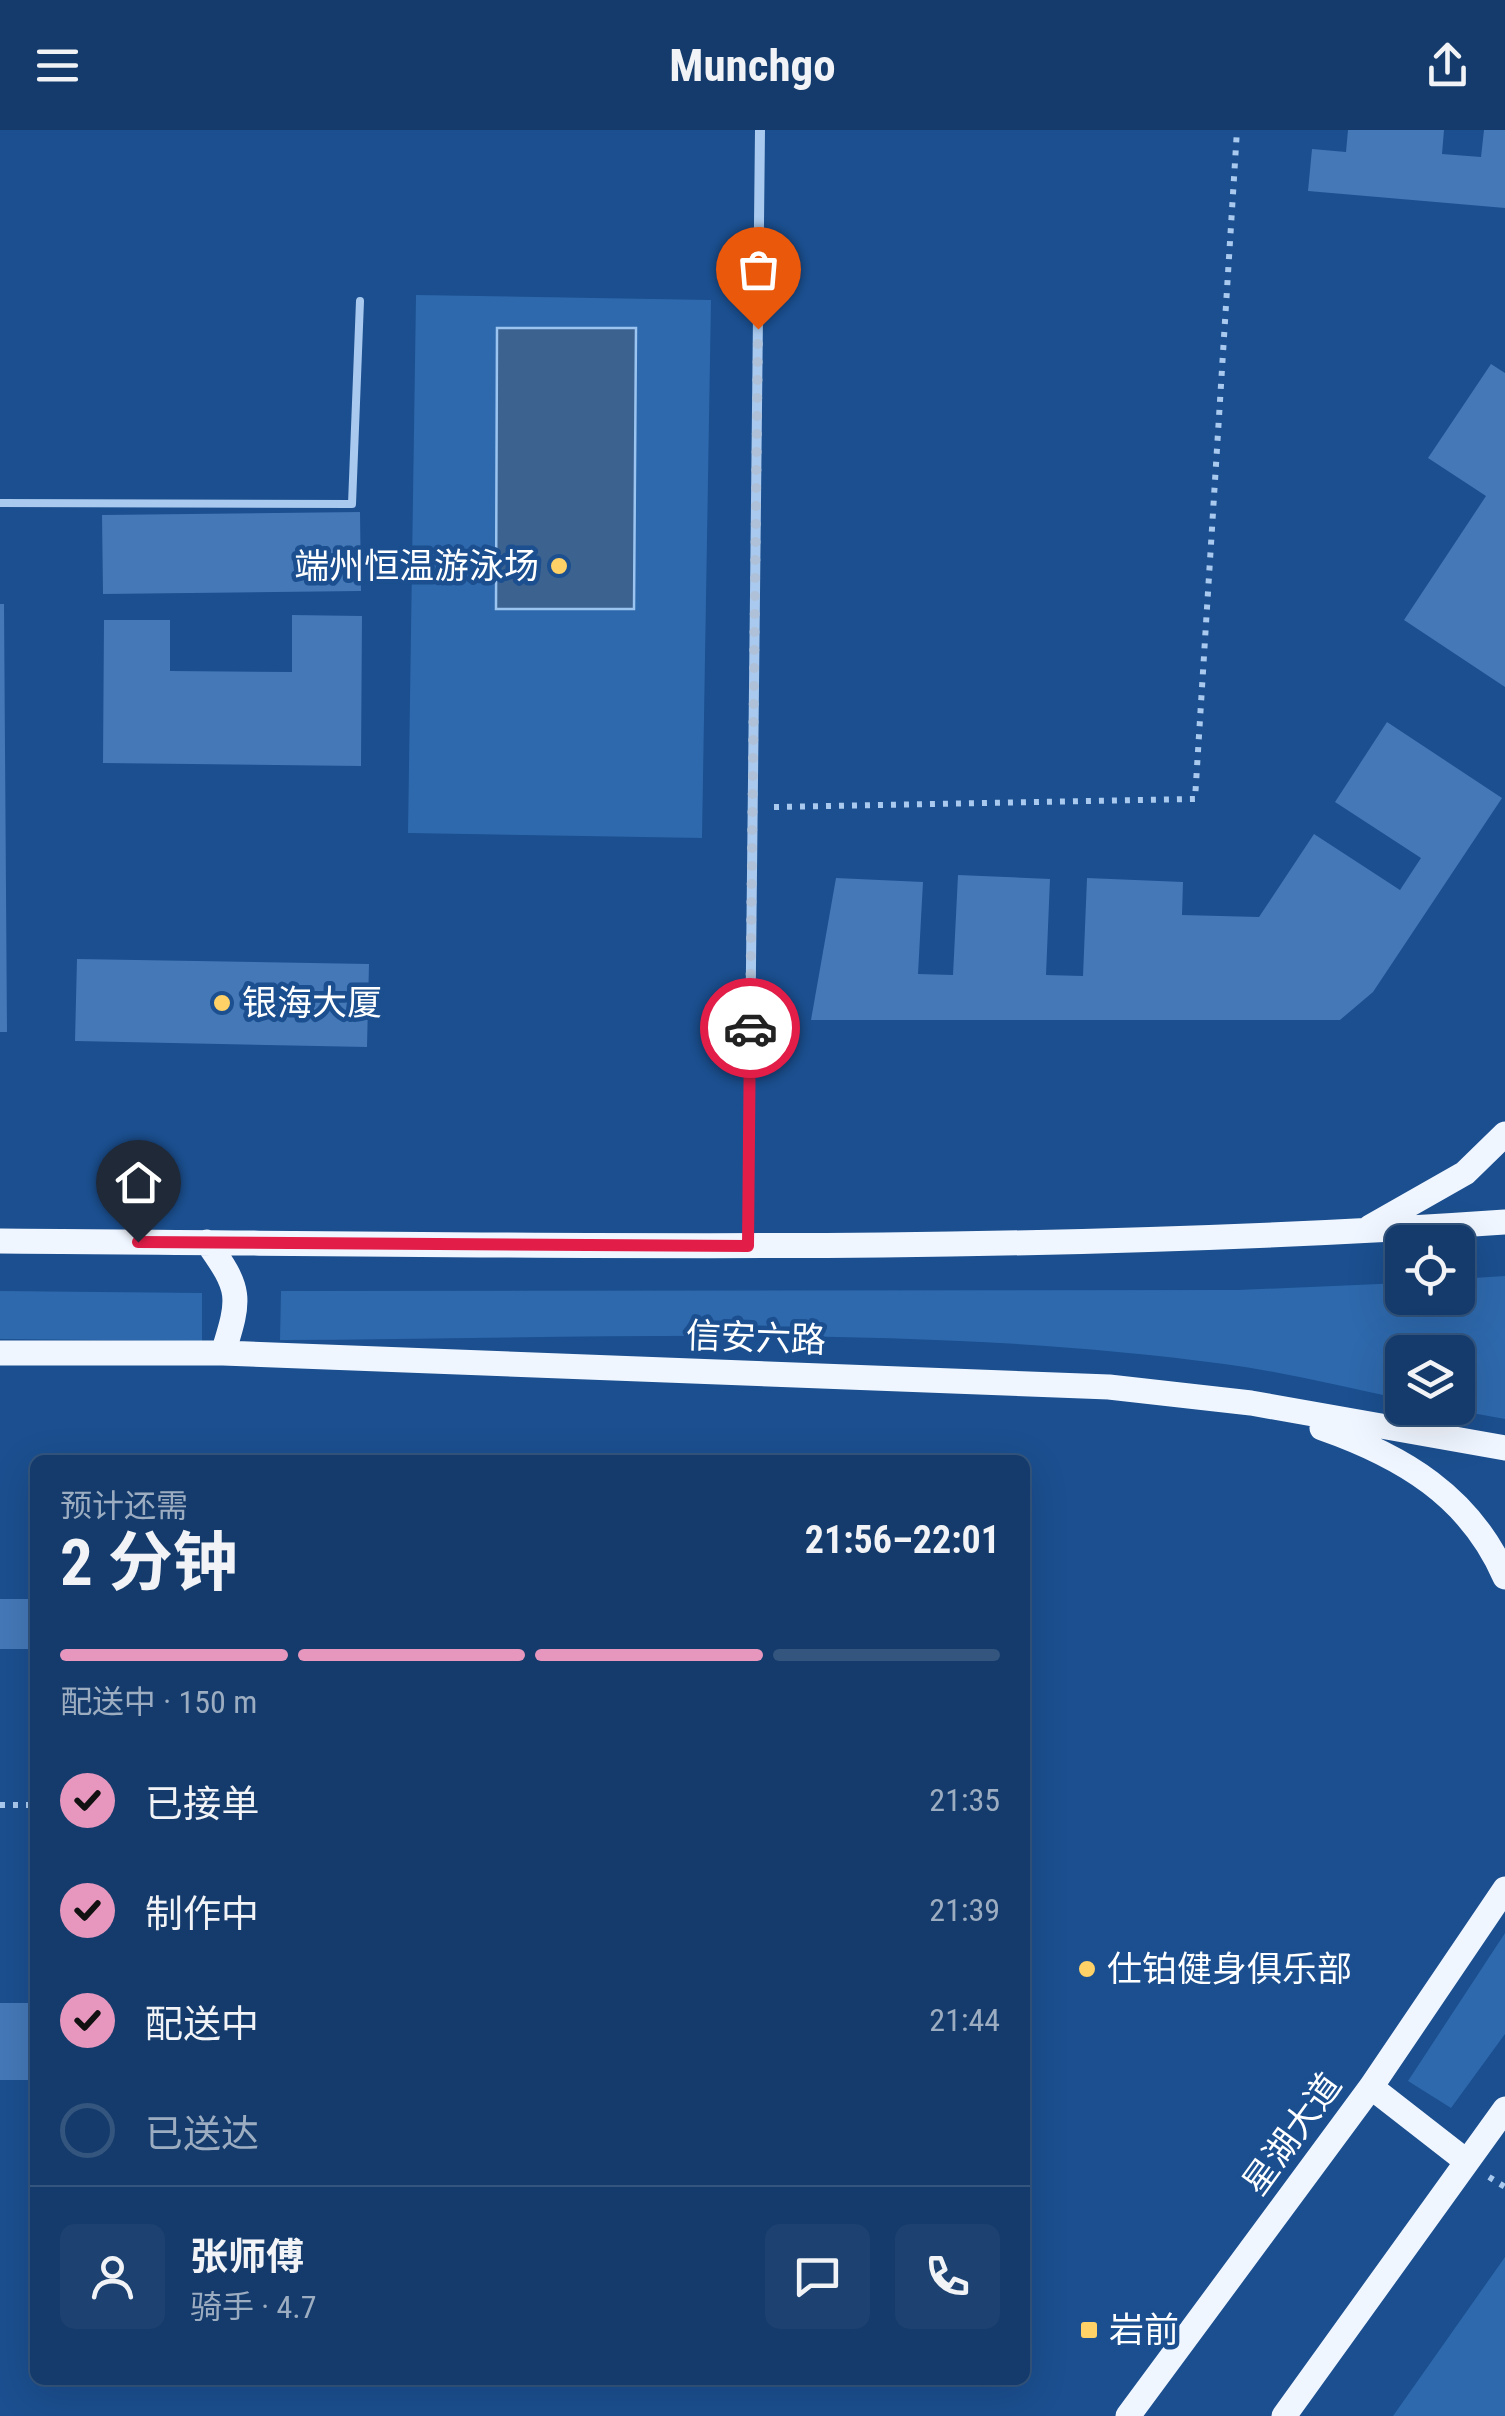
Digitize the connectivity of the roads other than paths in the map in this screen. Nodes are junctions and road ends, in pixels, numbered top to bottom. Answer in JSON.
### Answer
{"nodes":[{"id":1,"x":760,"y":130,"type":"edge"},
{"id":2,"x":360,"y":301,"type":"dead end"},
{"id":3,"x":0,"y":504,"type":"edge"},
{"id":4,"x":1505,"y":1134,"type":"edge"},
{"id":5,"x":1505,"y":1222,"type":"edge"},
{"id":6,"x":1362,"y":1232,"type":"junction"},
{"id":7,"x":0,"y":1242,"type":"edge"},
{"id":8,"x":207,"y":1242,"type":"junction"},
{"id":9,"x":748,"y":1246,"type":"junction"},
{"id":10,"x":223,"y":1352,"type":"junction"},
{"id":11,"x":0,"y":1353,"type":"edge"},
{"id":12,"x":1251,"y":1403,"type":"junction"},
{"id":13,"x":1505,"y":1448,"type":"edge"},
{"id":14,"x":1505,"y":1578,"type":"edge"},
{"id":15,"x":1505,"y":1889,"type":"edge"},
{"id":16,"x":1371,"y":2086,"type":"junction"},
{"id":17,"x":1505,"y":2110,"type":"edge"},
{"id":18,"x":1466,"y":2161,"type":"junction"},
{"id":19,"x":1128,"y":2416,"type":"edge"},
{"id":20,"x":1284,"y":2416,"type":"edge"}],
"edges":[{"from":1,"to":9,"type":"street"},
{"from":2,"to":3,"type":"lane"},
{"from":4,"to":6,"type":"main road"},
{"from":5,"to":6,"type":"main road"},
{"from":6,"to":9,"type":"main road"},
{"from":7,"to":8,"type":"main road"},
{"from":8,"to":9,"type":"main road"},
{"from":8,"to":10,"type":"main road"},
{"from":10,"to":11,"type":"main road","name":"信安六路"},
{"from":10,"to":12,"type":"main road","name":"信安六路"},
{"from":12,"to":13,"type":"main road","name":"信安六路"},
{"from":12,"to":14,"type":"main road"},
{"from":15,"to":16,"type":"main road","name":"星湖大道"},
{"from":16,"to":18,"type":"main road"},
{"from":16,"to":19,"type":"main road","name":"星湖大道"},
{"from":17,"to":18,"type":"main road"},
{"from":18,"to":20,"type":"main road"}]}
